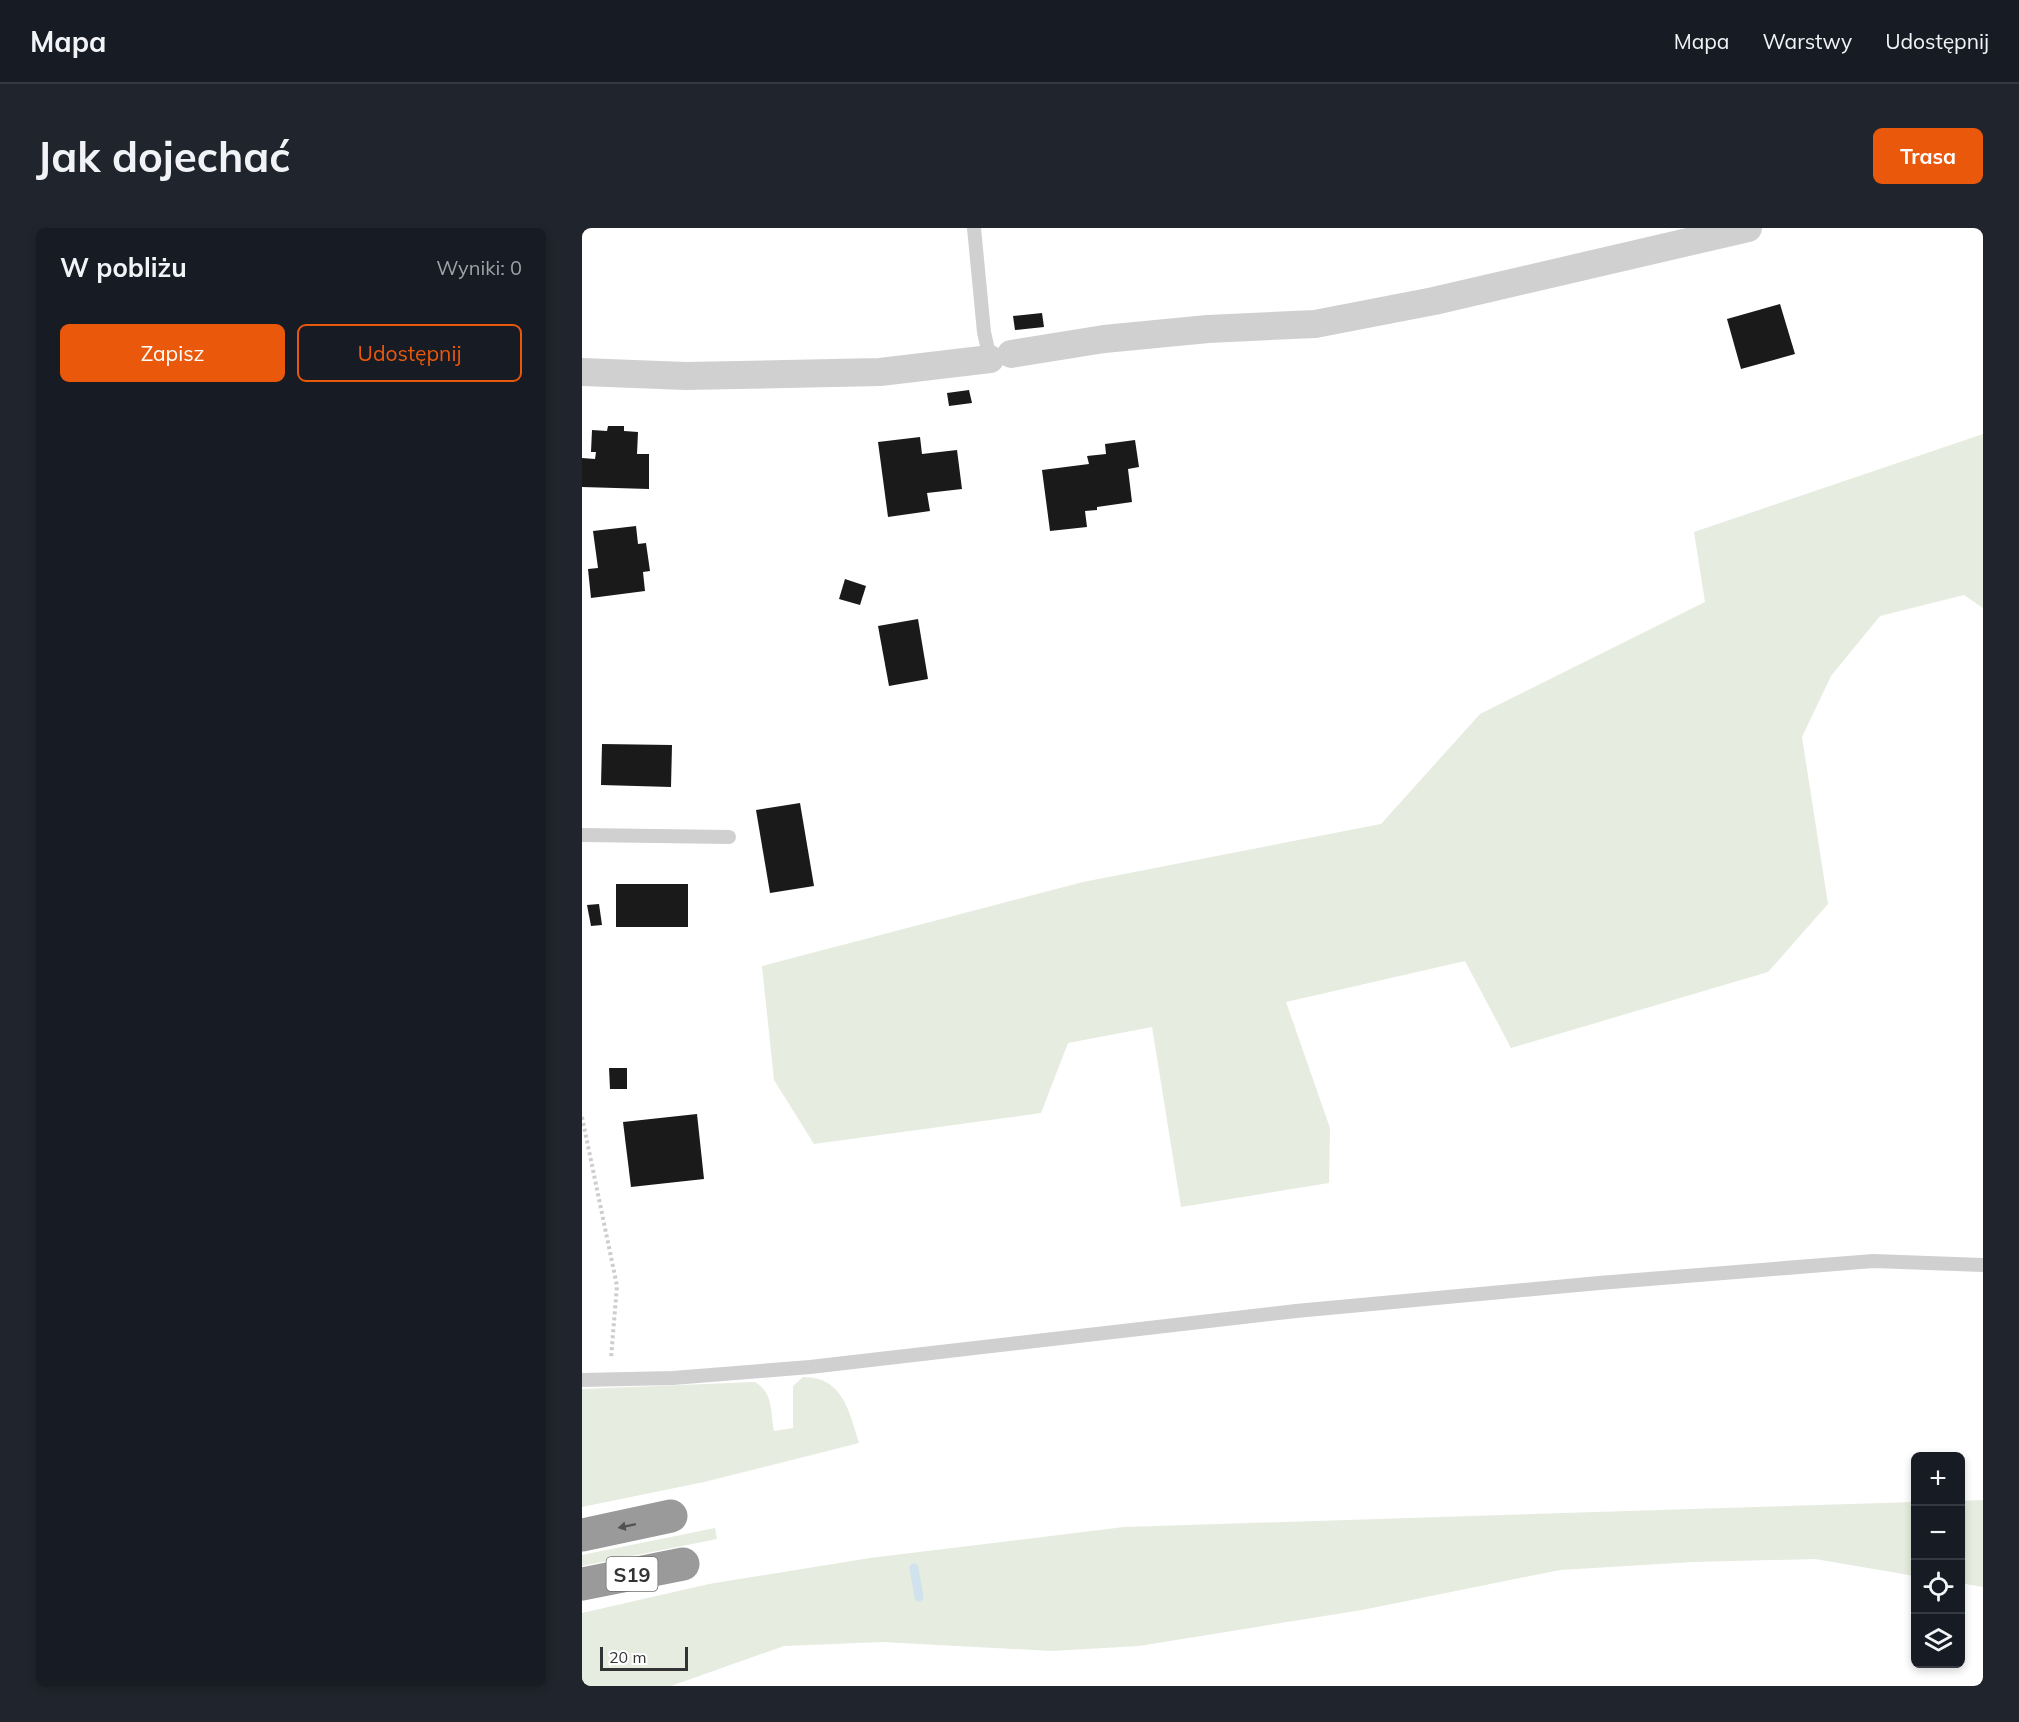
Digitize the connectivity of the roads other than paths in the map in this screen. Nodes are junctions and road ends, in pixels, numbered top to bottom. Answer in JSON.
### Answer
{"nodes":[{"id":1,"x":974,"y":228,"type":"edge"},
{"id":2,"x":1749,"y":228,"type":"edge"},
{"id":3,"x":1000,"y":357,"type":"junction"},
{"id":4,"x":582,"y":372,"type":"edge"},
{"id":5,"x":582,"y":835,"type":"edge"},
{"id":6,"x":729,"y":837,"type":"dead end"},
{"id":7,"x":1983,"y":1265,"type":"edge"},
{"id":8,"x":582,"y":1380,"type":"edge"},
{"id":9,"x":671,"y":1516,"type":"dead end"},
{"id":10,"x":582,"y":1535,"type":"edge"},
{"id":11,"x":683,"y":1564,"type":"dead end"},
{"id":12,"x":582,"y":1584,"type":"edge"}],
"edges":[{"from":1,"to":3,"type":"lane"},
{"from":2,"to":3,"type":"street"},
{"from":3,"to":4,"type":"street"},
{"from":5,"to":6,"type":"lane"},
{"from":7,"to":8,"type":"lane"},
{"from":9,"to":10,"type":"highway","number":"S19","one_way":true},
{"from":11,"to":12,"type":"highway","number":"S19"}]}
